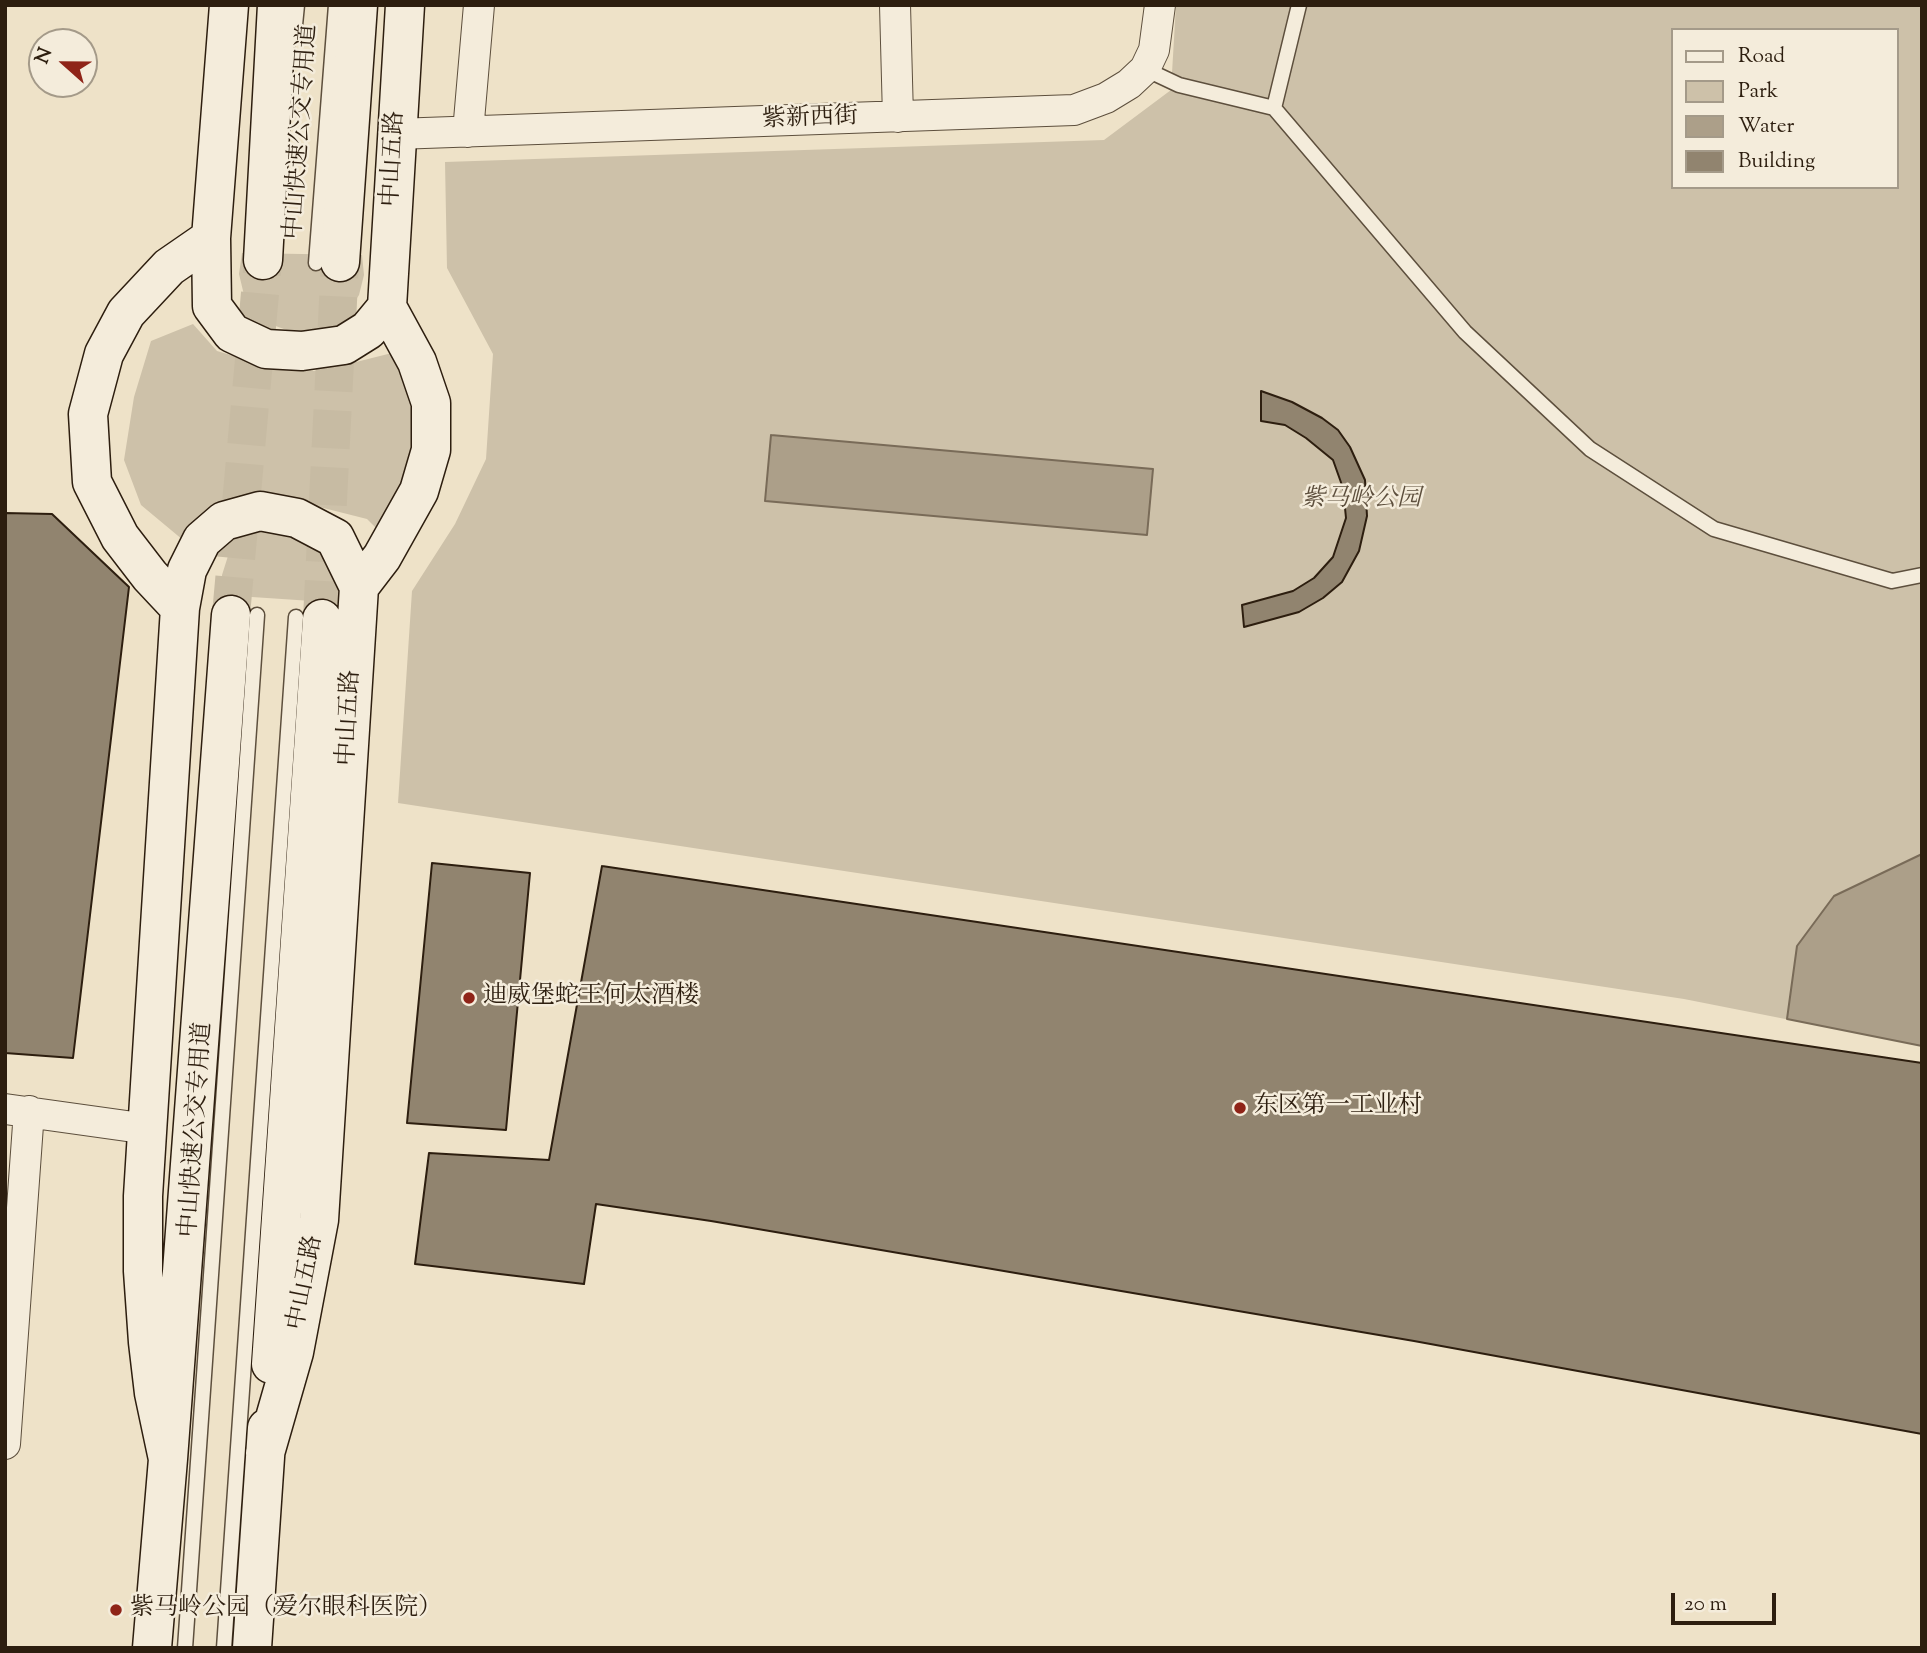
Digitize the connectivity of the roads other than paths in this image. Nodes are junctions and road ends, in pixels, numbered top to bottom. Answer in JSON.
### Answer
{"nodes":[{"id":1,"x":229,"y":5,"type":"edge"},
{"id":2,"x":277,"y":5,"type":"edge"},
{"id":3,"x":296,"y":5,"type":"edge"},
{"id":4,"x":336,"y":5,"type":"edge"},
{"id":5,"x":358,"y":5,"type":"edge"},
{"id":6,"x":405,"y":5,"type":"edge"},
{"id":7,"x":479,"y":5,"type":"edge"},
{"id":8,"x":895,"y":5,"type":"edge"},
{"id":9,"x":1160,"y":5,"type":"edge"},
{"id":10,"x":1299,"y":5,"type":"edge"},
{"id":11,"x":293,"y":46,"type":"dead end"},
{"id":12,"x":1145,"y":69,"type":"junction"},
{"id":13,"x":1274,"y":108,"type":"junction"},
{"id":14,"x":898,"y":117,"type":"junction"},
{"id":15,"x":468,"y":132,"type":"junction"},
{"id":16,"x":396,"y":134,"type":"junction"},
{"id":17,"x":211,"y":238,"type":"junction"},
{"id":18,"x":273,"y":256,"type":"tunnel mouth"},
{"id":19,"x":328,"y":263,"type":"joint"},
{"id":20,"x":387,"y":307,"type":"junction"},
{"id":21,"x":1922,"y":575,"type":"edge"},
{"id":22,"x":359,"y":587,"type":"junction"},
{"id":23,"x":180,"y":608,"type":"junction"},
{"id":24,"x":244,"y":615,"type":"joint"},
{"id":25,"x":309,"y":618,"type":"joint"},
{"id":26,"x":17,"y":1110,"type":"edge"},
{"id":27,"x":148,"y":1129,"type":"junction"},
{"id":28,"x":5,"y":1444,"type":"edge"},
{"id":29,"x":265,"y":1453,"type":"junction"},
{"id":30,"x":168,"y":1459,"type":"junction"},
{"id":31,"x":152,"y":1648,"type":"edge"},
{"id":32,"x":185,"y":1648,"type":"edge"},
{"id":33,"x":224,"y":1648,"type":"edge"},
{"id":34,"x":252,"y":1648,"type":"edge"}],
"edges":[{"from":1,"to":17,"type":"main road"},
{"from":2,"to":18,"type":"main road"},
{"from":3,"to":11,"type":"lane","name":"中山快速公交专用道"},
{"from":4,"to":19,"type":"lane","name":"中山快速公交专用道"},
{"from":5,"to":19,"type":"main road","name":"中山五路"},
{"from":6,"to":16,"type":"main road","name":"中山五路"},
{"from":7,"to":15,"type":"street"},
{"from":8,"to":14,"type":"street"},
{"from":9,"to":12,"type":"street"},
{"from":10,"to":13,"type":"lane"},
{"from":12,"to":13,"type":"lane"},
{"from":12,"to":14,"type":"street","name":"紫新西街"},
{"from":13,"to":21,"type":"lane"},
{"from":14,"to":15,"type":"street","name":"紫新西街"},
{"from":15,"to":16,"type":"street","name":"紫新西街"},
{"from":16,"to":20,"type":"main road","name":"中山五路"},
{"from":17,"to":20,"type":"main road"},
{"from":17,"to":23,"type":"main road"},
{"from":20,"to":22,"type":"main road"},
{"from":22,"to":23,"type":"main road"},
{"from":22,"to":29,"type":"main road","name":"中山五路"},
{"from":23,"to":27,"type":"main road"},
{"from":24,"to":30,"type":"main road"},
{"from":24,"to":32,"type":"lane","name":"中山快速公交专用道"},
{"from":25,"to":29,"type":"main road","name":"中山五路"},
{"from":25,"to":33,"type":"lane"},
{"from":26,"to":27,"type":"street"},
{"from":26,"to":28,"type":"street"},
{"from":27,"to":30,"type":"main road"},
{"from":29,"to":34,"type":"main road","name":"中山五路"},
{"from":30,"to":31,"type":"main road"}]}
